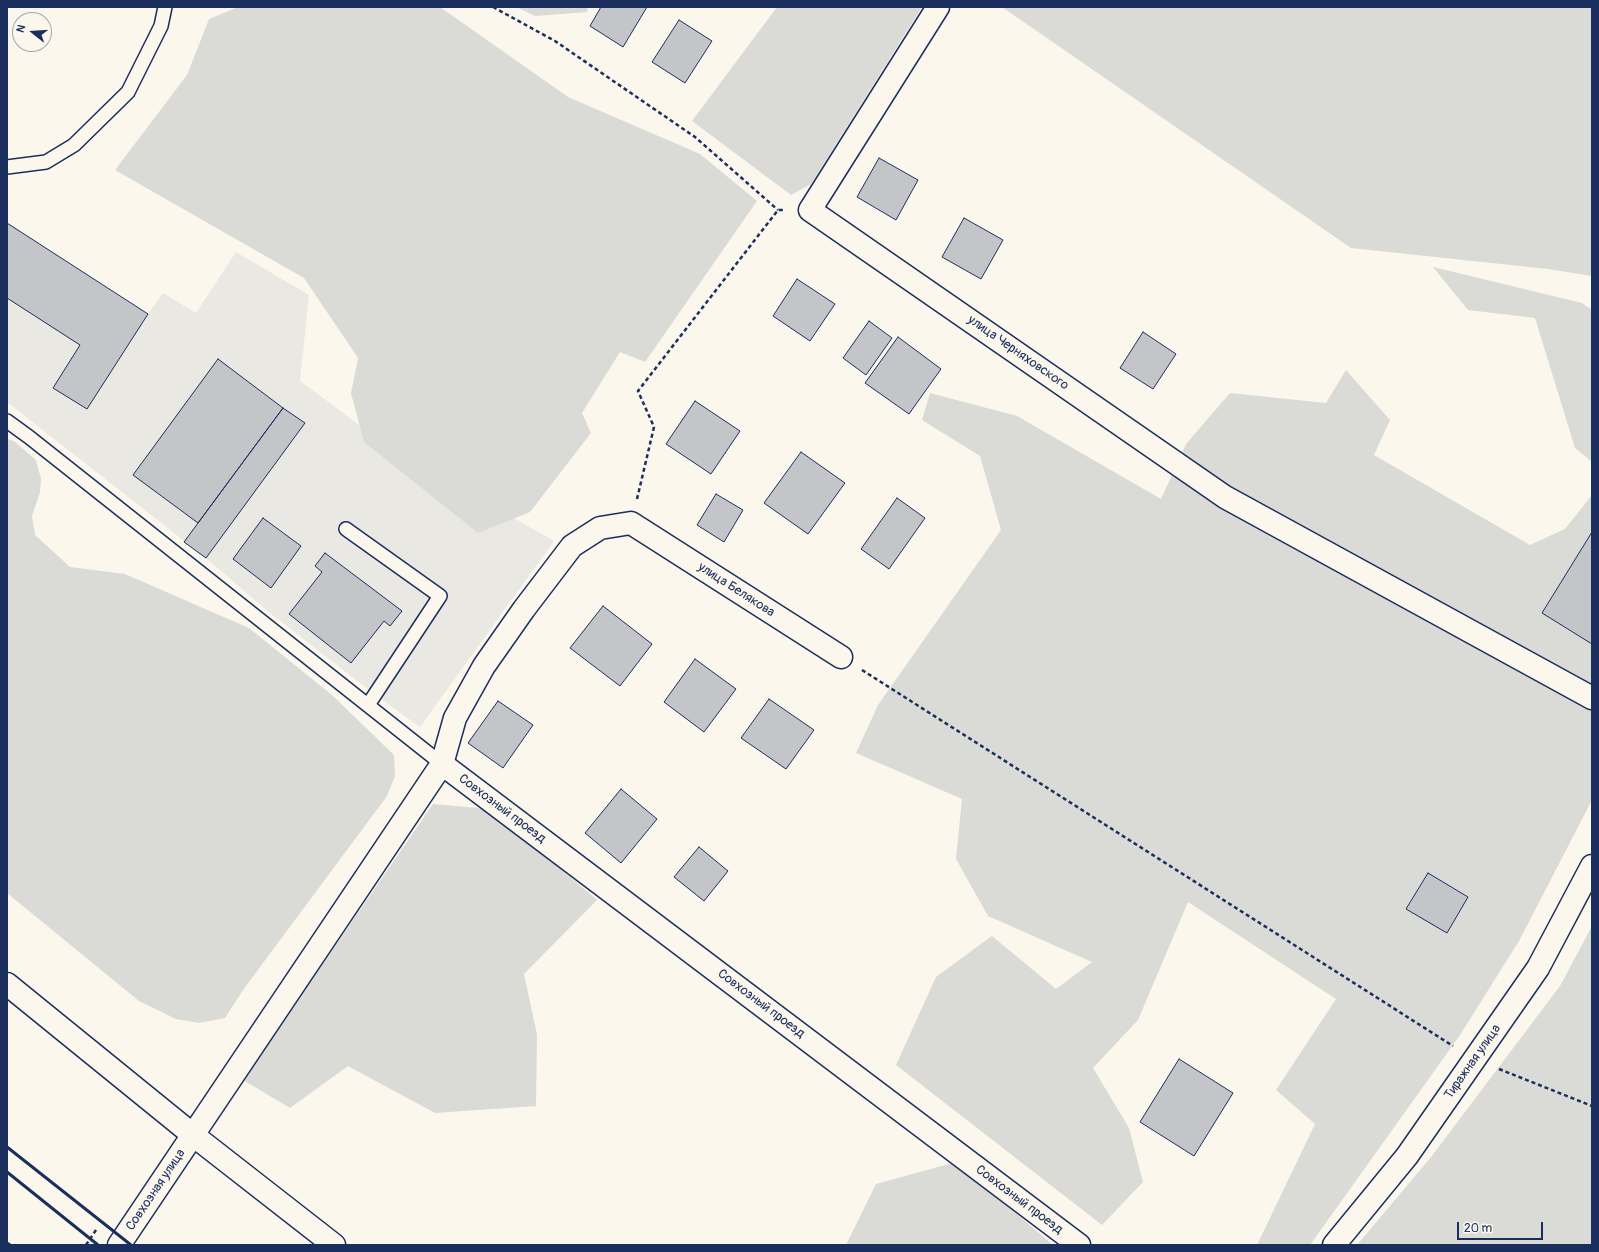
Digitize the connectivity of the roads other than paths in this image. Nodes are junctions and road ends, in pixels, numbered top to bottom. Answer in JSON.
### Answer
{"nodes":[{"id":1,"x":165,"y":7,"type":"edge"},
{"id":2,"x":938,"y":7,"type":"edge"},
{"id":3,"x":7,"y":166,"type":"edge"},
{"id":4,"x":7,"y":421,"type":"edge"},
{"id":5,"x":631,"y":523,"type":"joint"},
{"id":6,"x":346,"y":529,"type":"dead end"},
{"id":7,"x":841,"y":657,"type":"road end"},
{"id":8,"x":1592,"y":698,"type":"edge"},
{"id":9,"x":368,"y":705,"type":"junction"},
{"id":10,"x":442,"y":764,"type":"junction"},
{"id":11,"x":1592,"y":866,"type":"edge"},
{"id":12,"x":7,"y":984,"type":"edge"},
{"id":13,"x":193,"y":1135,"type":"junction"},
{"id":14,"x":119,"y":1245,"type":"edge"},
{"id":15,"x":334,"y":1245,"type":"edge"},
{"id":16,"x":1079,"y":1245,"type":"edge"},
{"id":17,"x":1334,"y":1245,"type":"edge"}],
"edges":[{"from":1,"to":3,"type":"lane"},
{"from":2,"to":8,"type":"main road","name":"улица Черняховского"},
{"from":4,"to":9,"type":"lane"},
{"from":5,"to":7,"type":"main road","name":"улица Белякова"},
{"from":5,"to":10,"type":"main road","name":"Совхозная улица"},
{"from":6,"to":9,"type":"lane"},
{"from":9,"to":10,"type":"lane"},
{"from":10,"to":13,"type":"main road","name":"Совхозная улица"},
{"from":10,"to":16,"type":"main road","name":"Совхозный проезд"},
{"from":11,"to":17,"type":"main road","name":"Тиражная улица"},
{"from":12,"to":13,"type":"main road"},
{"from":13,"to":14,"type":"main road","name":"Совхозная улица"},
{"from":13,"to":15,"type":"main road"}]}
